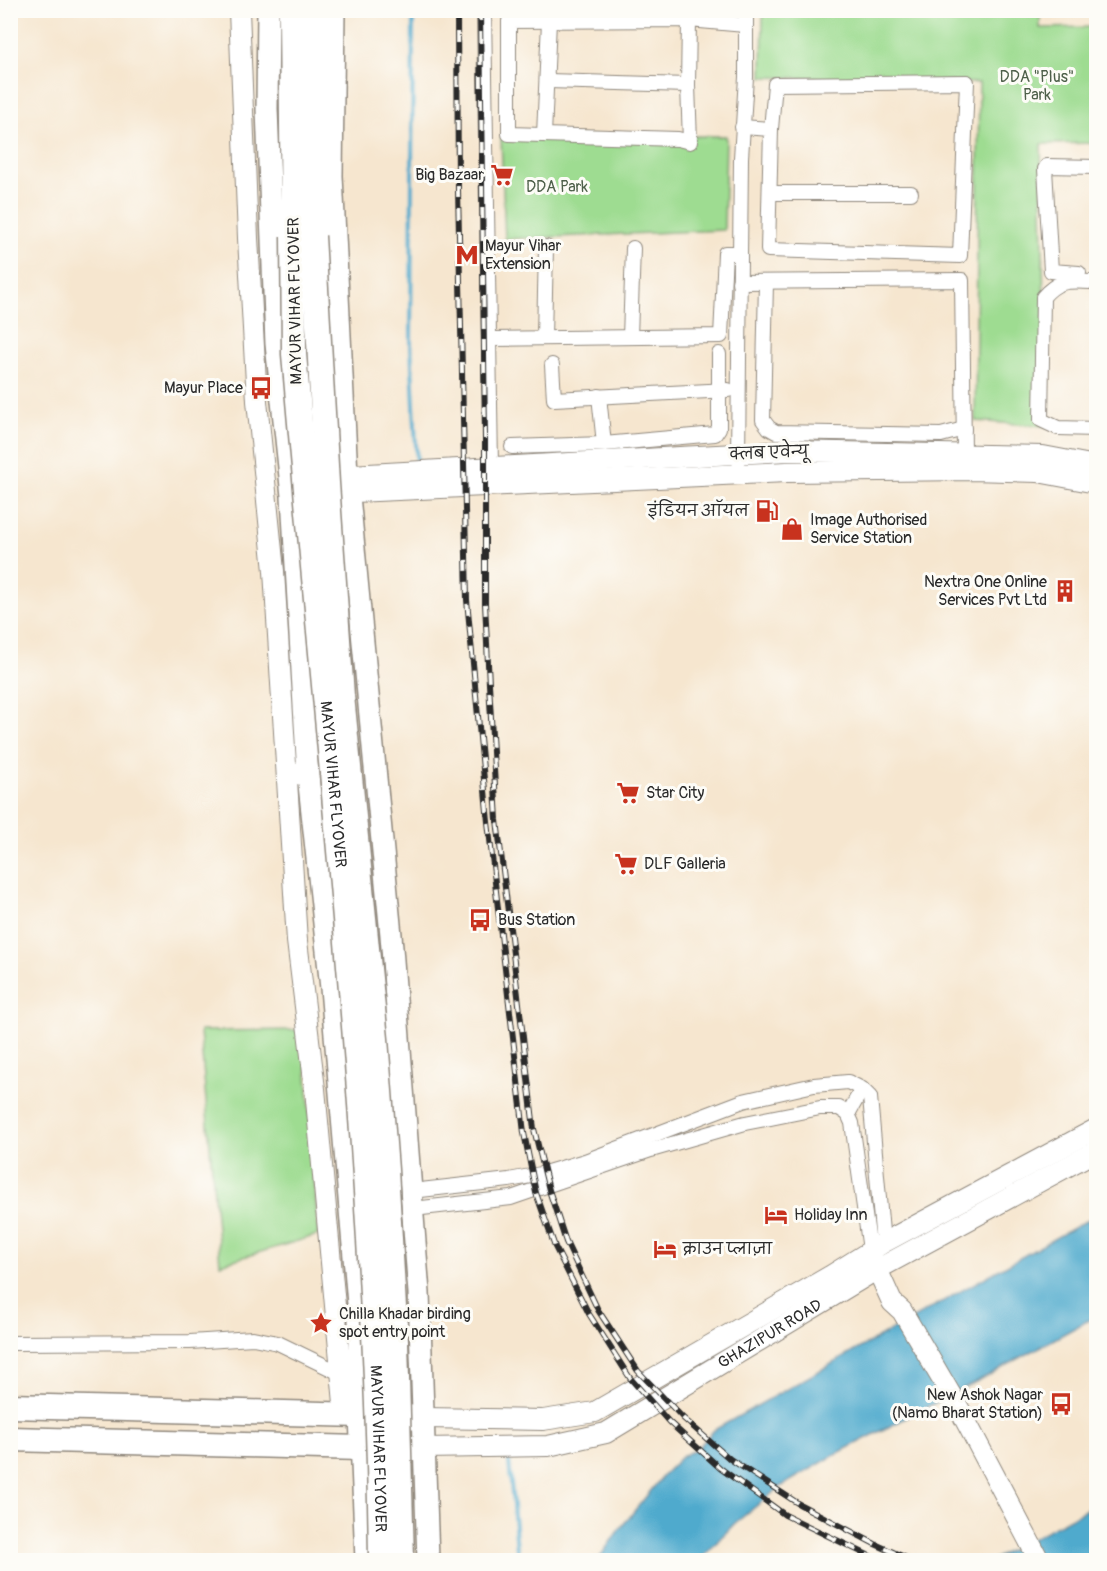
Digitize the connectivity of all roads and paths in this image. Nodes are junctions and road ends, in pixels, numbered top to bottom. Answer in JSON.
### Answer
{"nodes":[{"id":1,"x":239,"y":10,"type":"edge"},
{"id":2,"x":268,"y":10,"type":"edge"},
{"id":3,"x":291,"y":10,"type":"edge"},
{"id":4,"x":313,"y":10,"type":"edge"},
{"id":5,"x":334,"y":10,"type":"edge"},
{"id":6,"x":484,"y":10,"type":"edge"},
{"id":7,"x":746,"y":10,"type":"edge"},
{"id":8,"x":689,"y":20,"type":"junction"},
{"id":9,"x":549,"y":21,"type":"junction"},
{"id":10,"x":745,"y":25,"type":"junction"},
{"id":11,"x":548,"y":81,"type":"junction"},
{"id":12,"x":688,"y":85,"type":"junction"},
{"id":13,"x":742,"y":127,"type":"junction"},
{"id":14,"x":771,"y":129,"type":"junction"},
{"id":15,"x":544,"y":135,"type":"junction"},
{"id":16,"x":1096,"y":167,"type":"edge"},
{"id":17,"x":770,"y":193,"type":"junction"},
{"id":18,"x":912,"y":193,"type":"dead end"},
{"id":19,"x":546,"y":247,"type":"dead end"},
{"id":20,"x":633,"y":248,"type":"dead end"},
{"id":21,"x":740,"y":253,"type":"junction"},
{"id":22,"x":1096,"y":274,"type":"edge"},
{"id":23,"x":740,"y":282,"type":"junction"},
{"id":24,"x":766,"y":282,"type":"junction"},
{"id":25,"x":1096,"y":282,"type":"edge"},
{"id":26,"x":630,"y":337,"type":"junction"},
{"id":27,"x":340,"y":338,"type":"junction"},
{"id":28,"x":544,"y":338,"type":"junction"},
{"id":29,"x":490,"y":339,"type":"junction"},
{"id":30,"x":276,"y":344,"type":"junction"},
{"id":31,"x":719,"y":354,"type":"dead end"},
{"id":32,"x":552,"y":365,"type":"dead end"},
{"id":33,"x":719,"y":390,"type":"junction"},
{"id":34,"x":739,"y":390,"type":"junction"},
{"id":35,"x":599,"y":396,"type":"junction"},
{"id":36,"x":964,"y":429,"type":"junction"},
{"id":37,"x":1096,"y":429,"type":"edge"},
{"id":38,"x":604,"y":444,"type":"junction"},
{"id":39,"x":512,"y":447,"type":"dead end"},
{"id":40,"x":738,"y":453,"type":"junction"},
{"id":41,"x":964,"y":453,"type":"junction"},
{"id":42,"x":1096,"y":466,"type":"edge"},
{"id":43,"x":491,"y":467,"type":"junction"},
{"id":44,"x":738,"y":474,"type":"junction"},
{"id":45,"x":443,"y":478,"type":"junction"},
{"id":46,"x":348,"y":483,"type":"junction"},
{"id":47,"x":1096,"y":483,"type":"edge"},
{"id":48,"x":292,"y":488,"type":"junction"},
{"id":49,"x":298,"y":774,"type":"junction"},
{"id":50,"x":862,"y":1089,"type":"junction"},
{"id":51,"x":848,"y":1114,"type":"junction"},
{"id":52,"x":1096,"y":1129,"type":"edge"},
{"id":53,"x":1096,"y":1151,"type":"edge"},
{"id":54,"x":412,"y":1200,"type":"junction"},
{"id":55,"x":876,"y":1246,"type":"junction"},
{"id":56,"x":884,"y":1272,"type":"junction"},
{"id":57,"x":10,"y":1343,"type":"edge"},
{"id":58,"x":342,"y":1374,"type":"junction"},
{"id":59,"x":10,"y":1406,"type":"edge"},
{"id":60,"x":352,"y":1414,"type":"junction"},
{"id":61,"x":424,"y":1418,"type":"junction"},
{"id":62,"x":10,"y":1439,"type":"edge"},
{"id":63,"x":361,"y":1448,"type":"junction"},
{"id":64,"x":424,"y":1448,"type":"junction"},
{"id":65,"x":367,"y":1560,"type":"edge"},
{"id":66,"x":381,"y":1560,"type":"edge"},
{"id":67,"x":402,"y":1560,"type":"edge"},
{"id":68,"x":428,"y":1560,"type":"edge"},
{"id":69,"x":1040,"y":1560,"type":"edge"}],
"edges":[{"from":1,"to":49,"type":"street"},
{"from":2,"to":30,"type":"main road"},
{"from":3,"to":66,"type":"highway","name":"MAYUR VIHAR FLYOVER","bridge":true},
{"from":4,"to":67,"type":"highway","name":"MAYUR VIHAR FLYOVER","bridge":true},
{"from":5,"to":27,"type":"main road"},
{"from":6,"to":29,"type":"street"},
{"from":7,"to":10,"type":"street"},
{"from":8,"to":9,"type":"street"},
{"from":8,"to":10,"type":"street"},
{"from":8,"to":12,"type":"street"},
{"from":9,"to":11,"type":"street"},
{"from":9,"to":15,"type":"street"},
{"from":10,"to":13,"type":"street"},
{"from":11,"to":12,"type":"street"},
{"from":11,"to":15,"type":"street"},
{"from":12,"to":15,"type":"street"},
{"from":13,"to":14,"type":"street"},
{"from":13,"to":21,"type":"street"},
{"from":14,"to":17,"type":"street"},
{"from":14,"to":17,"type":"street"},
{"from":16,"to":22,"type":"street"},
{"from":17,"to":18,"type":"street"},
{"from":19,"to":28,"type":"street"},
{"from":20,"to":26,"type":"street"},
{"from":21,"to":23,"type":"street"},
{"from":21,"to":26,"type":"street"},
{"from":23,"to":24,"type":"street"},
{"from":23,"to":34,"type":"street"},
{"from":24,"to":36,"type":"street"},
{"from":24,"to":36,"type":"street"},
{"from":25,"to":37,"type":"street"},
{"from":26,"to":28,"type":"street"},
{"from":27,"to":30,"type":"main road"},
{"from":27,"to":46,"type":"main road"},
{"from":28,"to":29,"type":"street"},
{"from":29,"to":43,"type":"street"},
{"from":30,"to":48,"type":"main road"},
{"from":31,"to":33,"type":"street"},
{"from":32,"to":35,"type":"street"},
{"from":33,"to":34,"type":"street"},
{"from":33,"to":35,"type":"street"},
{"from":33,"to":38,"type":"street","name":"क्लब एवेन्यू"},
{"from":34,"to":40,"type":"street"},
{"from":35,"to":38,"type":"street"},
{"from":36,"to":41,"type":"street"},
{"from":38,"to":39,"type":"street","name":"क्लब एवेन्यू"},
{"from":40,"to":41,"type":"street","name":"क्लब एवेन्यू"},
{"from":40,"to":43,"type":"street","name":"क्लब एवेन्यू"},
{"from":40,"to":44,"type":"street"},
{"from":41,"to":42,"type":"street","name":"क्लब एवेन्यू"},
{"from":43,"to":45,"type":"street","name":"क्लब एवेन्यू"},
{"from":44,"to":45,"type":"street","name":"क्लब एवेन्यू"},
{"from":44,"to":47,"type":"street","name":"क्लब एवेन्यू"},
{"from":45,"to":46,"type":"street"},
{"from":46,"to":48,"type":"street"},
{"from":46,"to":54,"type":"main road"},
{"from":48,"to":49,"type":"main road"},
{"from":49,"to":58,"type":"street"},
{"from":49,"to":60,"type":"main road"},
{"from":50,"to":51,"type":"street"},
{"from":50,"to":54,"type":"street"},
{"from":50,"to":55,"type":"street"},
{"from":51,"to":54,"type":"street"},
{"from":51,"to":55,"type":"street"},
{"from":52,"to":55,"type":"street","name":"GHAZIPUR ROAD"},
{"from":53,"to":56,"type":"street","name":"GHAZIPUR ROAD"},
{"from":54,"to":61,"type":"main road"},
{"from":55,"to":56,"type":"street"},
{"from":55,"to":61,"type":"street","name":"GHAZIPUR ROAD"},
{"from":56,"to":64,"type":"street","name":"GHAZIPUR ROAD"},
{"from":56,"to":69,"type":"street"},
{"from":57,"to":58,"type":"street"},
{"from":58,"to":60,"type":"street"},
{"from":59,"to":60,"type":"highway"},
{"from":60,"to":61,"type":"highway"},
{"from":60,"to":63,"type":"main road"},
{"from":61,"to":64,"type":"main road"},
{"from":62,"to":63,"type":"highway"},
{"from":63,"to":64,"type":"highway"},
{"from":63,"to":65,"type":"main road"},
{"from":64,"to":68,"type":"main road"},
{"from":65,"to":68,"type":"main road"}]}
